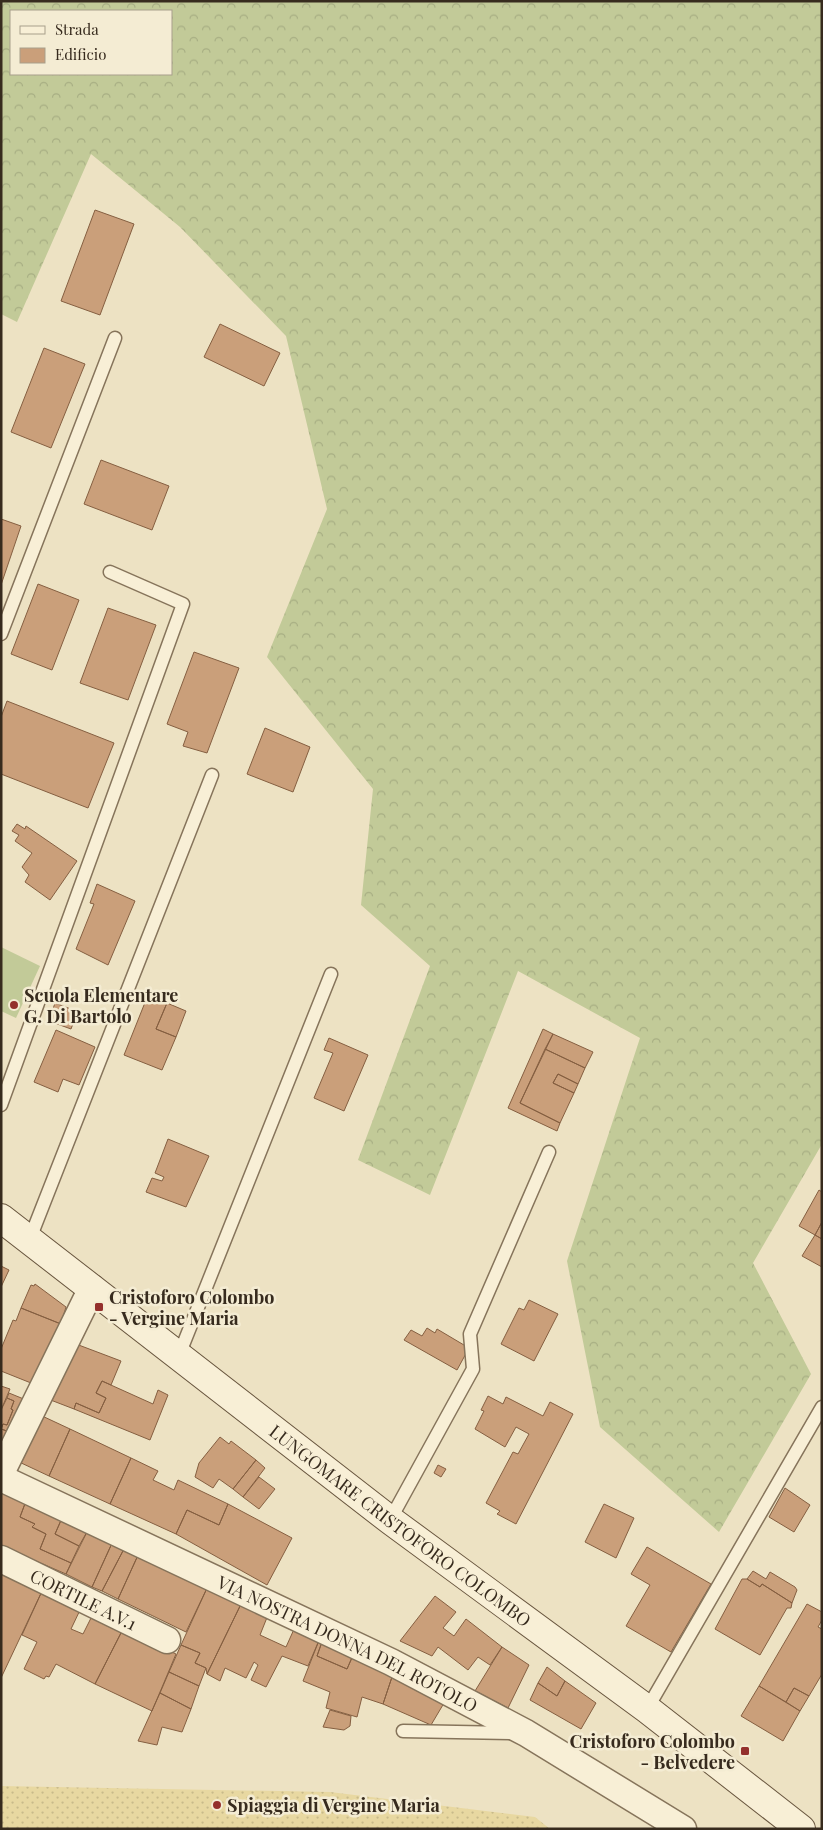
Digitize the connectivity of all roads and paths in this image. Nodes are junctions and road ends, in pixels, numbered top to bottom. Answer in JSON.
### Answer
{"nodes":[{"id":1,"x":115,"y":338,"type":"dead end"},
{"id":2,"x":110,"y":572,"type":"dead end"},
{"id":3,"x":1,"y":634,"type":"edge"},
{"id":4,"x":212,"y":775,"type":"dead end"},
{"id":5,"x":331,"y":974,"type":"dead end"},
{"id":6,"x":1,"y":1105,"type":"edge"},
{"id":7,"x":549,"y":1152,"type":"dead end"},
{"id":8,"x":1,"y":1218,"type":"edge"},
{"id":9,"x":29,"y":1241,"type":"junction"},
{"id":10,"x":92,"y":1288,"type":"junction"},
{"id":11,"x":180,"y":1355,"type":"junction"},
{"id":12,"x":822,"y":1407,"type":"edge"},
{"id":13,"x":1,"y":1473,"type":"edge"},
{"id":14,"x":1,"y":1478,"type":"edge"},
{"id":15,"x":390,"y":1520,"type":"junction"},
{"id":16,"x":1,"y":1560,"type":"edge"},
{"id":17,"x":167,"y":1640,"type":"dead end"},
{"id":18,"x":647,"y":1709,"type":"junction"},
{"id":19,"x":403,"y":1731,"type":"dead end"},
{"id":20,"x":526,"y":1733,"type":"junction"},
{"id":21,"x":683,"y":1829,"type":"edge"},
{"id":22,"x":801,"y":1829,"type":"edge"}],
"edges":[{"from":1,"to":3,"type":"lane"},
{"from":2,"to":6,"type":"lane"},
{"from":4,"to":9,"type":"lane"},
{"from":5,"to":11,"type":"lane"},
{"from":7,"to":15,"type":"lane"},
{"from":8,"to":9,"type":"main road","name":"LUNGOMARE CRISTOFORO COLOMBO"},
{"from":9,"to":10,"type":"main road","name":"LUNGOMARE CRISTOFORO COLOMBO"},
{"from":10,"to":11,"type":"main road","name":"LUNGOMARE CRISTOFORO COLOMBO"},
{"from":10,"to":13,"type":"street"},
{"from":11,"to":15,"type":"main road","name":"LUNGOMARE CRISTOFORO COLOMBO"},
{"from":12,"to":18,"type":"lane"},
{"from":14,"to":20,"type":"street","name":"VIA NOSTRA DONNA DEL ROTOLO"},
{"from":15,"to":18,"type":"main road","name":"LUNGOMARE CRISTOFORO COLOMBO"},
{"from":16,"to":17,"type":"street","name":"CORTILE A.V.1"},
{"from":18,"to":22,"type":"main road","name":"LUNGOMARE CRISTOFORO COLOMBO"},
{"from":19,"to":20,"type":"lane"},
{"from":20,"to":21,"type":"street","name":"VIA NOSTRA DONNA DEL ROTOLO"}]}
